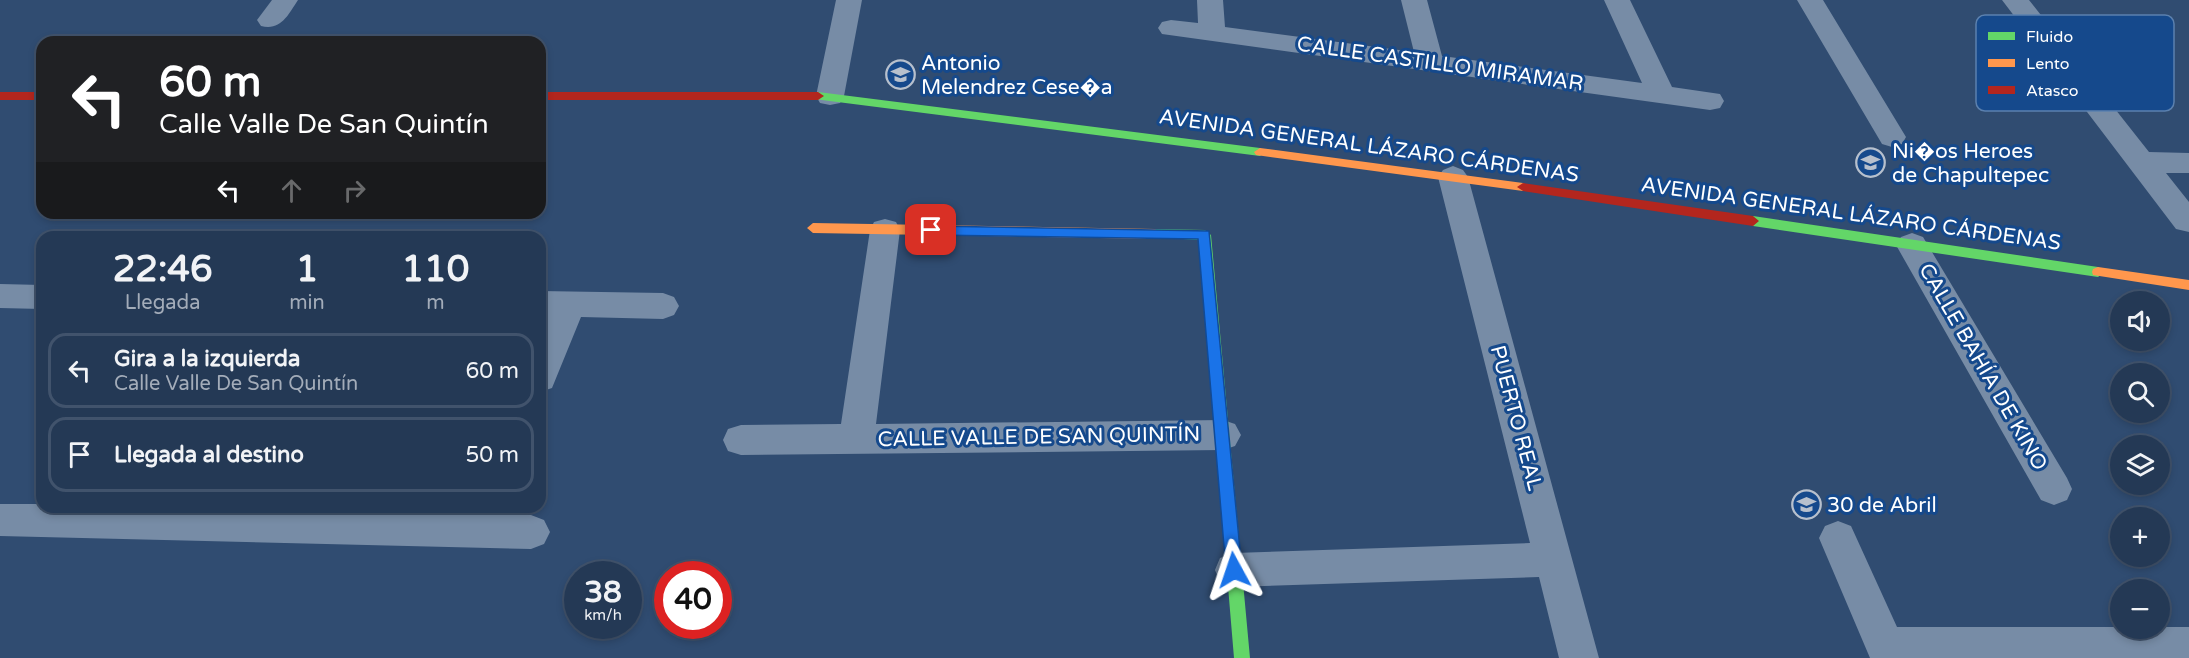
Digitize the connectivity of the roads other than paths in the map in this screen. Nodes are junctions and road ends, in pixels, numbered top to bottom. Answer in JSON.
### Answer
{"nodes":[{"id":1,"x":849,"y":0,"type":"edge"},
{"id":2,"x":1210,"y":0,"type":"edge"},
{"id":3,"x":1414,"y":0,"type":"edge"},
{"id":4,"x":1617,"y":0,"type":"edge"},
{"id":5,"x":1810,"y":0,"type":"edge"},
{"id":6,"x":2015,"y":0,"type":"edge"},
{"id":7,"x":2027,"y":15,"type":"edge"},
{"id":8,"x":1170,"y":28,"type":"dead end"},
{"id":9,"x":1212,"y":33,"type":"junction"},
{"id":10,"x":1430,"y":63,"type":"junction"},
{"id":11,"x":1662,"y":94,"type":"junction"},
{"id":12,"x":0,"y":96,"type":"edge"},
{"id":13,"x":36,"y":96,"type":"edge"},
{"id":14,"x":546,"y":96,"type":"edge"},
{"id":15,"x":830,"y":96,"type":"junction"},
{"id":16,"x":1710,"y":101,"type":"dead end"},
{"id":17,"x":2101,"y":111,"type":"edge"},
{"id":18,"x":1892,"y":137,"type":"dead end"},
{"id":19,"x":2141,"y":162,"type":"junction"},
{"id":20,"x":2189,"y":163,"type":"edge"},
{"id":21,"x":1453,"y":177,"type":"junction"},
{"id":22,"x":2187,"y":220,"type":"dead end"},
{"id":23,"x":813,"y":228,"type":"dead end"},
{"id":24,"x":885,"y":230,"type":"junction"},
{"id":25,"x":1912,"y":245,"type":"junction"},
{"id":26,"x":2189,"y":285,"type":"edge"},
{"id":27,"x":0,"y":296,"type":"edge"},
{"id":28,"x":36,"y":297,"type":"edge"},
{"id":29,"x":555,"y":304,"type":"edge"},
{"id":30,"x":663,"y":306,"type":"dead end"},
{"id":31,"x":546,"y":348,"type":"edge"},
{"id":32,"x":1223,"y":435,"type":"junction"},
{"id":33,"x":856,"y":439,"type":"junction"},
{"id":34,"x":741,"y":440,"type":"dead end"},
{"id":35,"x":2054,"y":489,"type":"dead end"},
{"id":36,"x":482,"y":519,"type":"edge"},
{"id":37,"x":0,"y":520,"type":"edge"},
{"id":38,"x":531,"y":532,"type":"dead end"},
{"id":39,"x":1838,"y":538,"type":"dead end"},
{"id":40,"x":1553,"y":559,"type":"junction"},
{"id":41,"x":1234,"y":570,"type":"junction"},
{"id":42,"x":2189,"y":646,"type":"edge"},
{"id":43,"x":1888,"y":652,"type":"edge"},
{"id":44,"x":1242,"y":658,"type":"edge"},
{"id":45,"x":1580,"y":658,"type":"edge"}],
"edges":[{"from":1,"to":15,"type":"street"},
{"from":2,"to":9,"type":"street"},
{"from":3,"to":10,"type":"street"},
{"from":4,"to":11,"type":"street"},
{"from":5,"to":18,"type":"street"},
{"from":6,"to":7,"type":"street"},
{"from":8,"to":9,"type":"street","name":"CALLE CASTILLO MIRAMAR"},
{"from":9,"to":10,"type":"street","name":"CALLE CASTILLO MIRAMAR"},
{"from":10,"to":11,"type":"street","name":"CALLE CASTILLO MIRAMAR"},
{"from":11,"to":16,"type":"street","name":"CALLE CASTILLO MIRAMAR"},
{"from":12,"to":13,"type":"street"},
{"from":14,"to":15,"type":"street","name":"AVENIDA GENERAL LÁZARO CÁRDENAS"},
{"from":15,"to":21,"type":"street","name":"AVENIDA GENERAL LÁZARO CÁRDENAS"},
{"from":17,"to":19,"type":"street"},
{"from":19,"to":20,"type":"street"},
{"from":19,"to":22,"type":"street"},
{"from":21,"to":25,"type":"street","name":"AVENIDA GENERAL LÁZARO CÁRDENAS"},
{"from":21,"to":40,"type":"street","name":"PUERTO REAL"},
{"from":23,"to":24,"type":"street","name":"CALLE VALLE DE SAN QUINTÍN"},
{"from":24,"to":32,"type":"street","name":"CALLE VALLE DE SAN QUINTÍN"},
{"from":24,"to":33,"type":"street","name":"CALLE VALLE DE SAN QUINTÍN"},
{"from":25,"to":26,"type":"street","name":"AVENIDA GENERAL LÁZARO CÁRDENAS"},
{"from":25,"to":35,"type":"street","name":"CALLE BAHÍA DE KINO"},
{"from":27,"to":28,"type":"street"},
{"from":29,"to":30,"type":"street"},
{"from":29,"to":31,"type":"street"},
{"from":32,"to":33,"type":"street","name":"CALLE VALLE DE SAN QUINTÍN"},
{"from":32,"to":41,"type":"street","name":"CALLE VALLE DE SAN QUINTÍN"},
{"from":33,"to":34,"type":"street","name":"CALLE VALLE DE SAN QUINTÍN"},
{"from":36,"to":37,"type":"street"},
{"from":36,"to":38,"type":"street"},
{"from":39,"to":43,"type":"street"},
{"from":40,"to":41,"type":"street"},
{"from":40,"to":45,"type":"street","name":"PUERTO REAL"},
{"from":41,"to":44,"type":"street","name":"CALLE VALLE DE SAN QUINTÍN"},
{"from":42,"to":43,"type":"street"}]}
